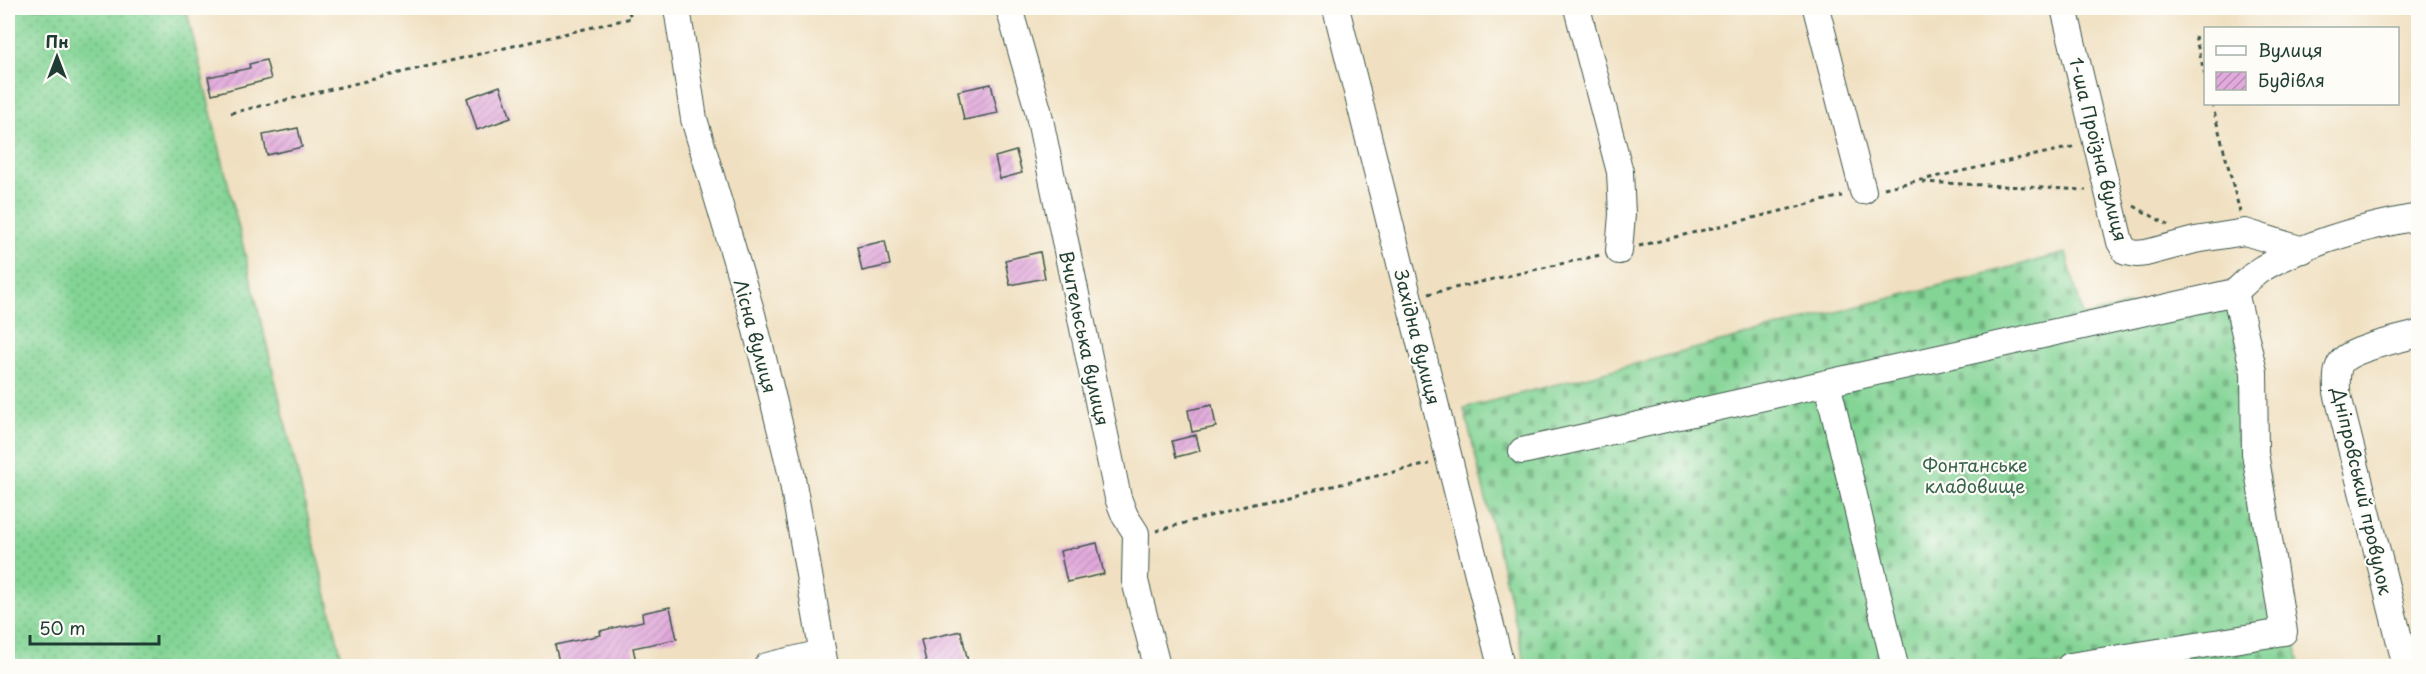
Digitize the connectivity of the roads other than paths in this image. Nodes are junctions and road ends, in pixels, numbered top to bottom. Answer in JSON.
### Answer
{"nodes":[{"id":1,"x":677,"y":8,"type":"edge"},
{"id":2,"x":1009,"y":8,"type":"edge"},
{"id":3,"x":1336,"y":8,"type":"edge"},
{"id":4,"x":1577,"y":8,"type":"edge"},
{"id":5,"x":1816,"y":8,"type":"edge"},
{"id":6,"x":2064,"y":8,"type":"edge"},
{"id":7,"x":1863,"y":191,"type":"road end"},
{"id":8,"x":2418,"y":217,"type":"edge"},
{"id":9,"x":2303,"y":250,"type":"junction"},
{"id":10,"x":1618,"y":251,"type":"road end"},
{"id":11,"x":2235,"y":292,"type":"junction"},
{"id":12,"x":2418,"y":334,"type":"edge"},
{"id":13,"x":1827,"y":383,"type":"junction"},
{"id":14,"x":1522,"y":451,"type":"dead end"},
{"id":15,"x":823,"y":660,"type":"edge"},
{"id":16,"x":767,"y":666,"type":"edge"},
{"id":17,"x":1157,"y":666,"type":"edge"},
{"id":18,"x":1501,"y":666,"type":"edge"},
{"id":19,"x":1894,"y":666,"type":"edge"},
{"id":20,"x":2070,"y":666,"type":"edge"},
{"id":21,"x":2406,"y":666,"type":"edge"}],
"edges":[{"from":1,"to":15,"type":"street","name":"Лісна вулиця"},
{"from":2,"to":17,"type":"street","name":"Вчительська вулиця"},
{"from":3,"to":18,"type":"street","name":"Західна вулиця"},
{"from":4,"to":10,"type":"street"},
{"from":5,"to":7,"type":"street"},
{"from":6,"to":9,"type":"street","name":"1-ша Проїзна вулиця"},
{"from":8,"to":9,"type":"street"},
{"from":9,"to":11,"type":"street"},
{"from":11,"to":13,"type":"street"},
{"from":11,"to":20,"type":"street"},
{"from":12,"to":21,"type":"street","name":"Дніпровський провулок"},
{"from":13,"to":14,"type":"street"},
{"from":13,"to":19,"type":"street"},
{"from":15,"to":16,"type":"street"}]}
